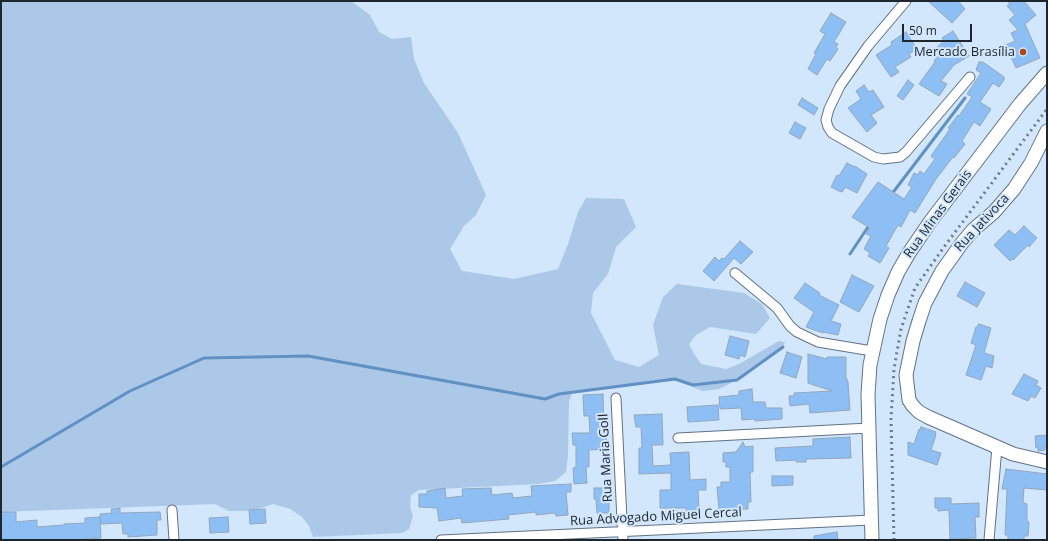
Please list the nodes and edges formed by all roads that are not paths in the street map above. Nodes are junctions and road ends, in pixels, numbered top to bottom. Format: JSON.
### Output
{"nodes":[{"id":1,"x":906,"y":1,"type":"edge"},
{"id":2,"x":1046,"y":72,"type":"edge"},
{"id":3,"x":970,"y":77,"type":"dead end"},
{"id":4,"x":1047,"y":131,"type":"edge"},
{"id":5,"x":735,"y":273,"type":"dead end"},
{"id":6,"x":872,"y":351,"type":"junction"},
{"id":7,"x":616,"y":398,"type":"dead end"},
{"id":8,"x":869,"y":428,"type":"junction"},
{"id":9,"x":678,"y":438,"type":"dead end"},
{"id":10,"x":997,"y":447,"type":"junction"},
{"id":11,"x":1047,"y":462,"type":"edge"},
{"id":12,"x":172,"y":510,"type":"dead end"},
{"id":13,"x":872,"y":520,"type":"junction"},
{"id":14,"x":623,"y":536,"type":"edge"},
{"id":15,"x":174,"y":540,"type":"edge"},
{"id":16,"x":441,"y":540,"type":"edge"},
{"id":17,"x":872,"y":540,"type":"edge"},
{"id":18,"x":989,"y":540,"type":"edge"}],
"edges":[{"from":1,"to":3,"type":"street"},
{"from":2,"to":6,"type":"main road","name":"Rua Minas Gerais"},
{"from":4,"to":10,"type":"main road","name":"Rua Jativoca"},
{"from":5,"to":6,"type":"street"},
{"from":6,"to":8,"type":"main road","name":"Rua Minas Gerais"},
{"from":7,"to":14,"type":"street","name":"Rua Maria Goll"},
{"from":8,"to":9,"type":"street"},
{"from":8,"to":13,"type":"main road","name":"Rua Minas Gerais"},
{"from":10,"to":11,"type":"main road","name":"Rua Jativoca"},
{"from":10,"to":18,"type":"street"},
{"from":12,"to":15,"type":"street"},
{"from":13,"to":14,"type":"street","name":"Rua Advogado Miguel Cercal"},
{"from":13,"to":17,"type":"main road","name":"Rua Minas Gerais"},
{"from":14,"to":16,"type":"street","name":"Rua Advogado Miguel Cercal"}]}
